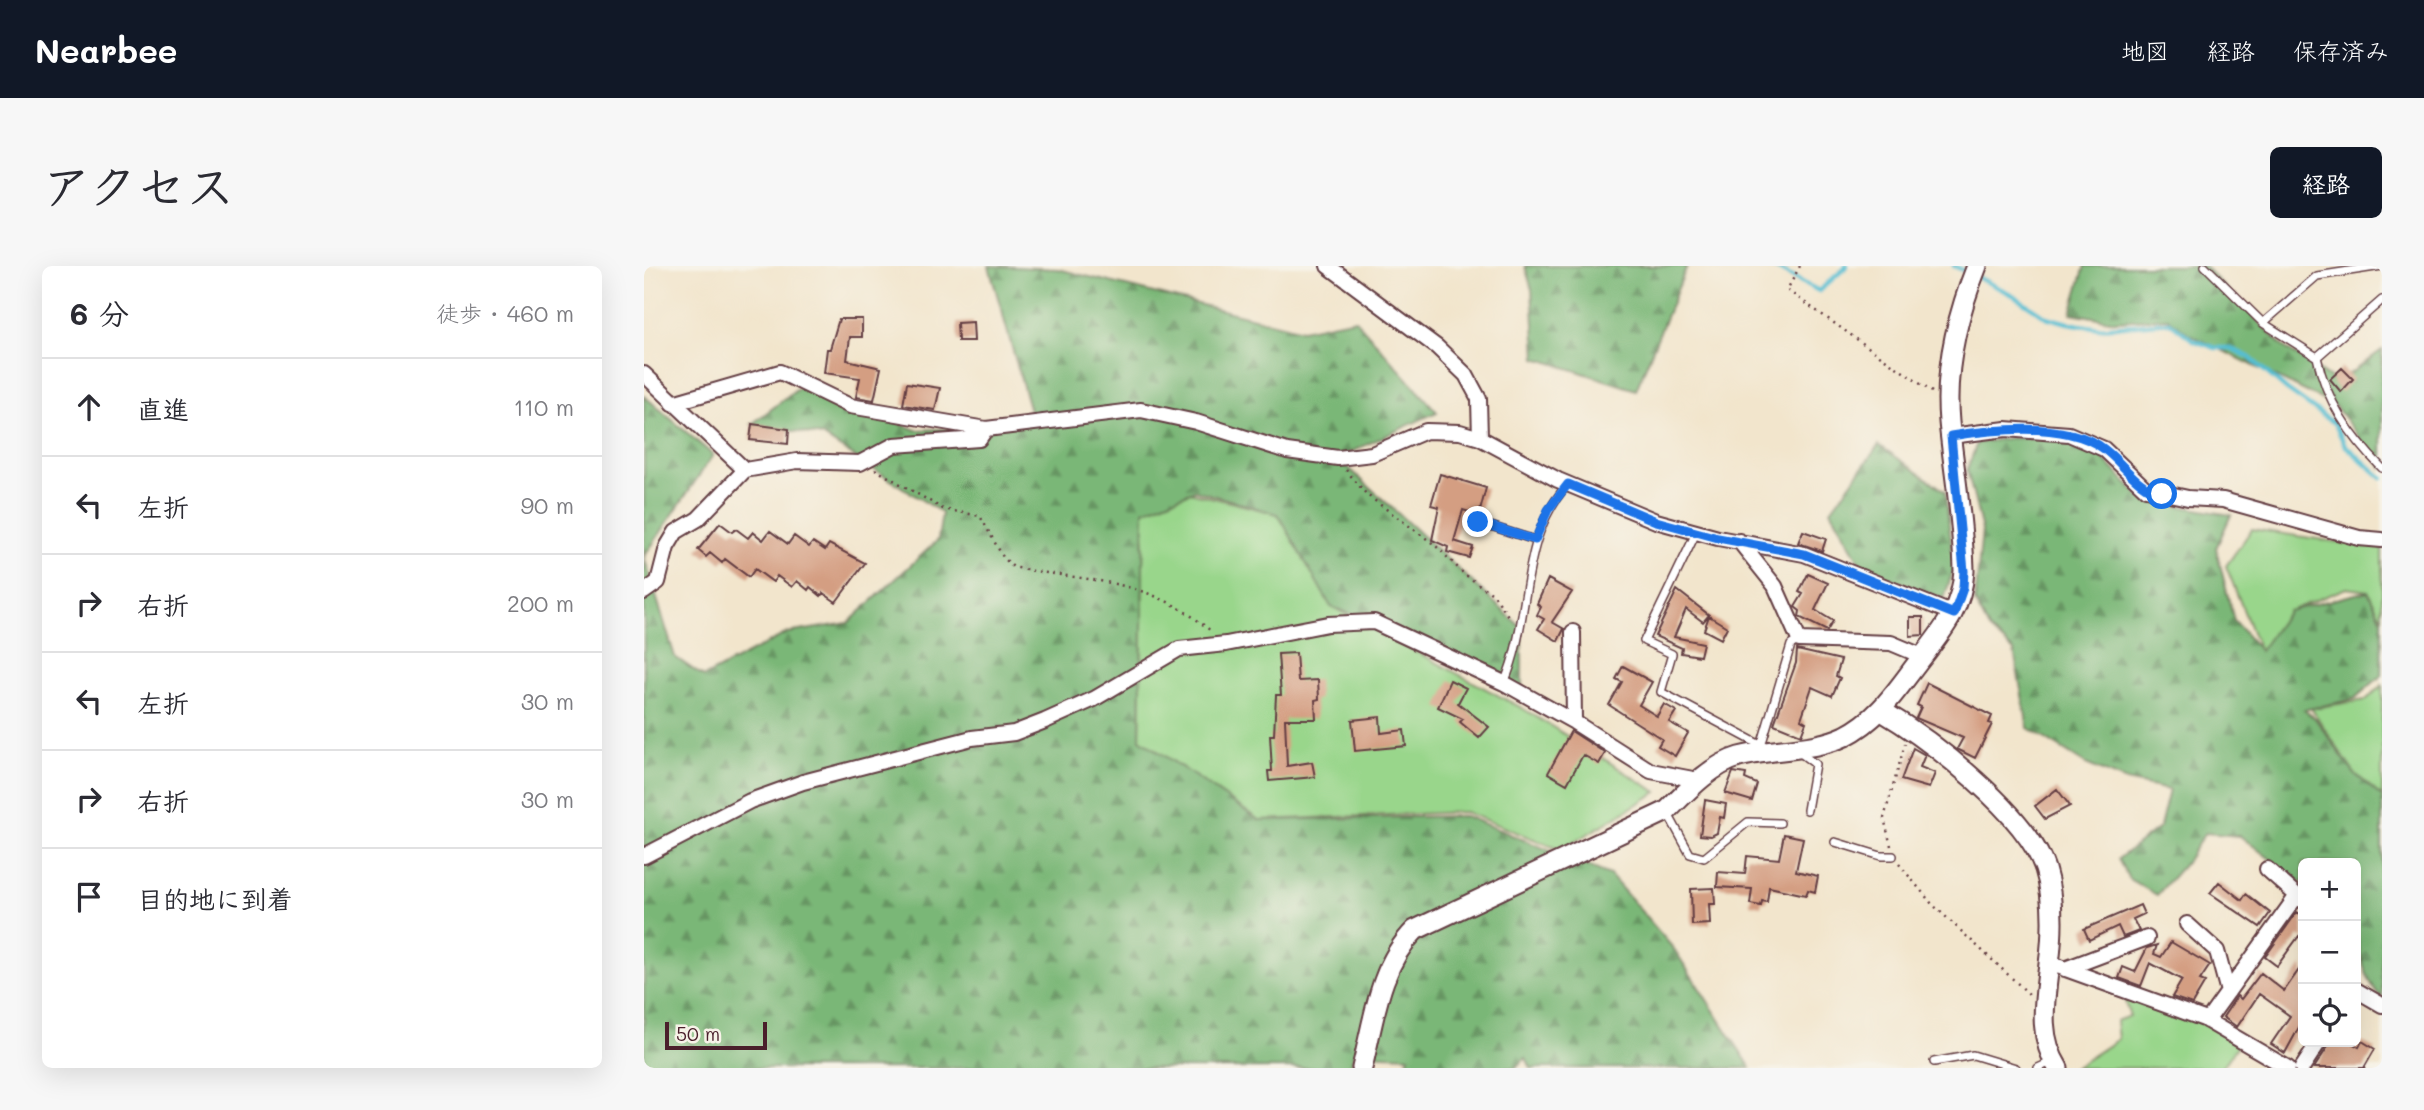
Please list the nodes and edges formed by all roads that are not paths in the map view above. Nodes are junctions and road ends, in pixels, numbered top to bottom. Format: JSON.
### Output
{"nodes":[{"id":1,"x":1328,"y":266,"type":"edge"},
{"id":2,"x":2205,"y":266,"type":"edge"},
{"id":3,"x":2382,"y":266,"type":"edge"},
{"id":4,"x":1973,"y":275,"type":"edge"},
{"id":5,"x":2382,"y":300,"type":"edge"},
{"id":6,"x":2263,"y":323,"type":"junction"},
{"id":7,"x":2317,"y":357,"type":"junction"},
{"id":8,"x":644,"y":374,"type":"edge"},
{"id":9,"x":673,"y":403,"type":"junction"},
{"id":10,"x":986,"y":429,"type":"junction"},
{"id":11,"x":1951,"y":436,"type":"junction"},
{"id":12,"x":1480,"y":438,"type":"junction"},
{"id":13,"x":2382,"y":468,"type":"edge"},
{"id":14,"x":745,"y":470,"type":"junction"},
{"id":15,"x":1568,"y":484,"type":"junction"},
{"id":16,"x":1478,"y":522,"type":"dead end"},
{"id":17,"x":1696,"y":532,"type":"junction"},
{"id":18,"x":1535,"y":540,"type":"junction"},
{"id":19,"x":2382,"y":540,"type":"edge"},
{"id":20,"x":1739,"y":541,"type":"junction"},
{"id":21,"x":644,"y":592,"type":"edge"},
{"id":22,"x":1954,"y":614,"type":"junction"},
{"id":23,"x":1573,"y":632,"type":"dead end"},
{"id":24,"x":1799,"y":640,"type":"junction"},
{"id":25,"x":1923,"y":656,"type":"junction"},
{"id":26,"x":1504,"y":682,"type":"junction"},
{"id":27,"x":1882,"y":711,"type":"junction"},
{"id":28,"x":1574,"y":722,"type":"junction"},
{"id":29,"x":1793,"y":748,"type":"junction"},
{"id":30,"x":1767,"y":749,"type":"junction"},
{"id":31,"x":1698,"y":780,"type":"junction"},
{"id":32,"x":1807,"y":810,"type":"dead end"},
{"id":33,"x":1667,"y":811,"type":"junction"},
{"id":34,"x":1780,"y":823,"type":"dead end"},
{"id":35,"x":1835,"y":842,"type":"dead end"},
{"id":36,"x":644,"y":856,"type":"edge"},
{"id":37,"x":1893,"y":856,"type":"road end"},
{"id":38,"x":2267,"y":869,"type":"dead end"},
{"id":39,"x":2298,"y":897,"type":"edge"},
{"id":40,"x":2298,"y":902,"type":"edge"},
{"id":41,"x":2187,"y":924,"type":"dead end"},
{"id":42,"x":2147,"y":938,"type":"dead end"},
{"id":43,"x":2057,"y":966,"type":"junction"},
{"id":44,"x":2228,"y":992,"type":"junction"},
{"id":45,"x":2361,"y":993,"type":"edge"},
{"id":46,"x":2382,"y":1005,"type":"edge"},
{"id":47,"x":2207,"y":1021,"type":"junction"},
{"id":48,"x":2316,"y":1047,"type":"edge"},
{"id":49,"x":1934,"y":1062,"type":"dead end"},
{"id":50,"x":2050,"y":1066,"type":"edge"},
{"id":51,"x":1362,"y":1068,"type":"edge"},
{"id":52,"x":2017,"y":1068,"type":"edge"},
{"id":53,"x":2288,"y":1068,"type":"edge"},
{"id":54,"x":2302,"y":1068,"type":"edge"}],
"edges":[{"from":1,"to":12,"type":"street"},
{"from":2,"to":6,"type":"lane"},
{"from":3,"to":6,"type":"lane"},
{"from":4,"to":11,"type":"street"},
{"from":5,"to":7,"type":"lane"},
{"from":6,"to":7,"type":"lane"},
{"from":7,"to":13,"type":"lane"},
{"from":8,"to":9,"type":"street"},
{"from":9,"to":10,"type":"street"},
{"from":9,"to":14,"type":"street"},
{"from":10,"to":12,"type":"street"},
{"from":10,"to":14,"type":"street"},
{"from":11,"to":19,"type":"street"},
{"from":11,"to":22,"type":"street"},
{"from":12,"to":15,"type":"street"},
{"from":14,"to":21,"type":"street"},
{"from":15,"to":17,"type":"street"},
{"from":15,"to":18,"type":"lane"},
{"from":16,"to":18,"type":"lane"},
{"from":17,"to":20,"type":"street"},
{"from":17,"to":30,"type":"lane"},
{"from":18,"to":26,"type":"lane"},
{"from":20,"to":22,"type":"street"},
{"from":20,"to":24,"type":"street"},
{"from":22,"to":25,"type":"street"},
{"from":23,"to":28,"type":"street"},
{"from":24,"to":25,"type":"street"},
{"from":24,"to":30,"type":"lane"},
{"from":25,"to":27,"type":"street"},
{"from":26,"to":28,"type":"street"},
{"from":26,"to":36,"type":"street"},
{"from":27,"to":29,"type":"street"},
{"from":27,"to":43,"type":"street"},
{"from":28,"to":31,"type":"street"},
{"from":29,"to":30,"type":"street"},
{"from":29,"to":32,"type":"lane"},
{"from":30,"to":31,"type":"street"},
{"from":31,"to":33,"type":"street"},
{"from":33,"to":34,"type":"lane"},
{"from":33,"to":51,"type":"street"},
{"from":35,"to":37,"type":"lane"},
{"from":38,"to":39,"type":"street"},
{"from":40,"to":44,"type":"street"},
{"from":41,"to":44,"type":"street"},
{"from":42,"to":43,"type":"street"},
{"from":43,"to":47,"type":"street"},
{"from":43,"to":50,"type":"street"},
{"from":44,"to":47,"type":"street"},
{"from":45,"to":46,"type":"street"},
{"from":47,"to":53,"type":"street"},
{"from":48,"to":54,"type":"street"},
{"from":49,"to":52,"type":"lane"}]}
